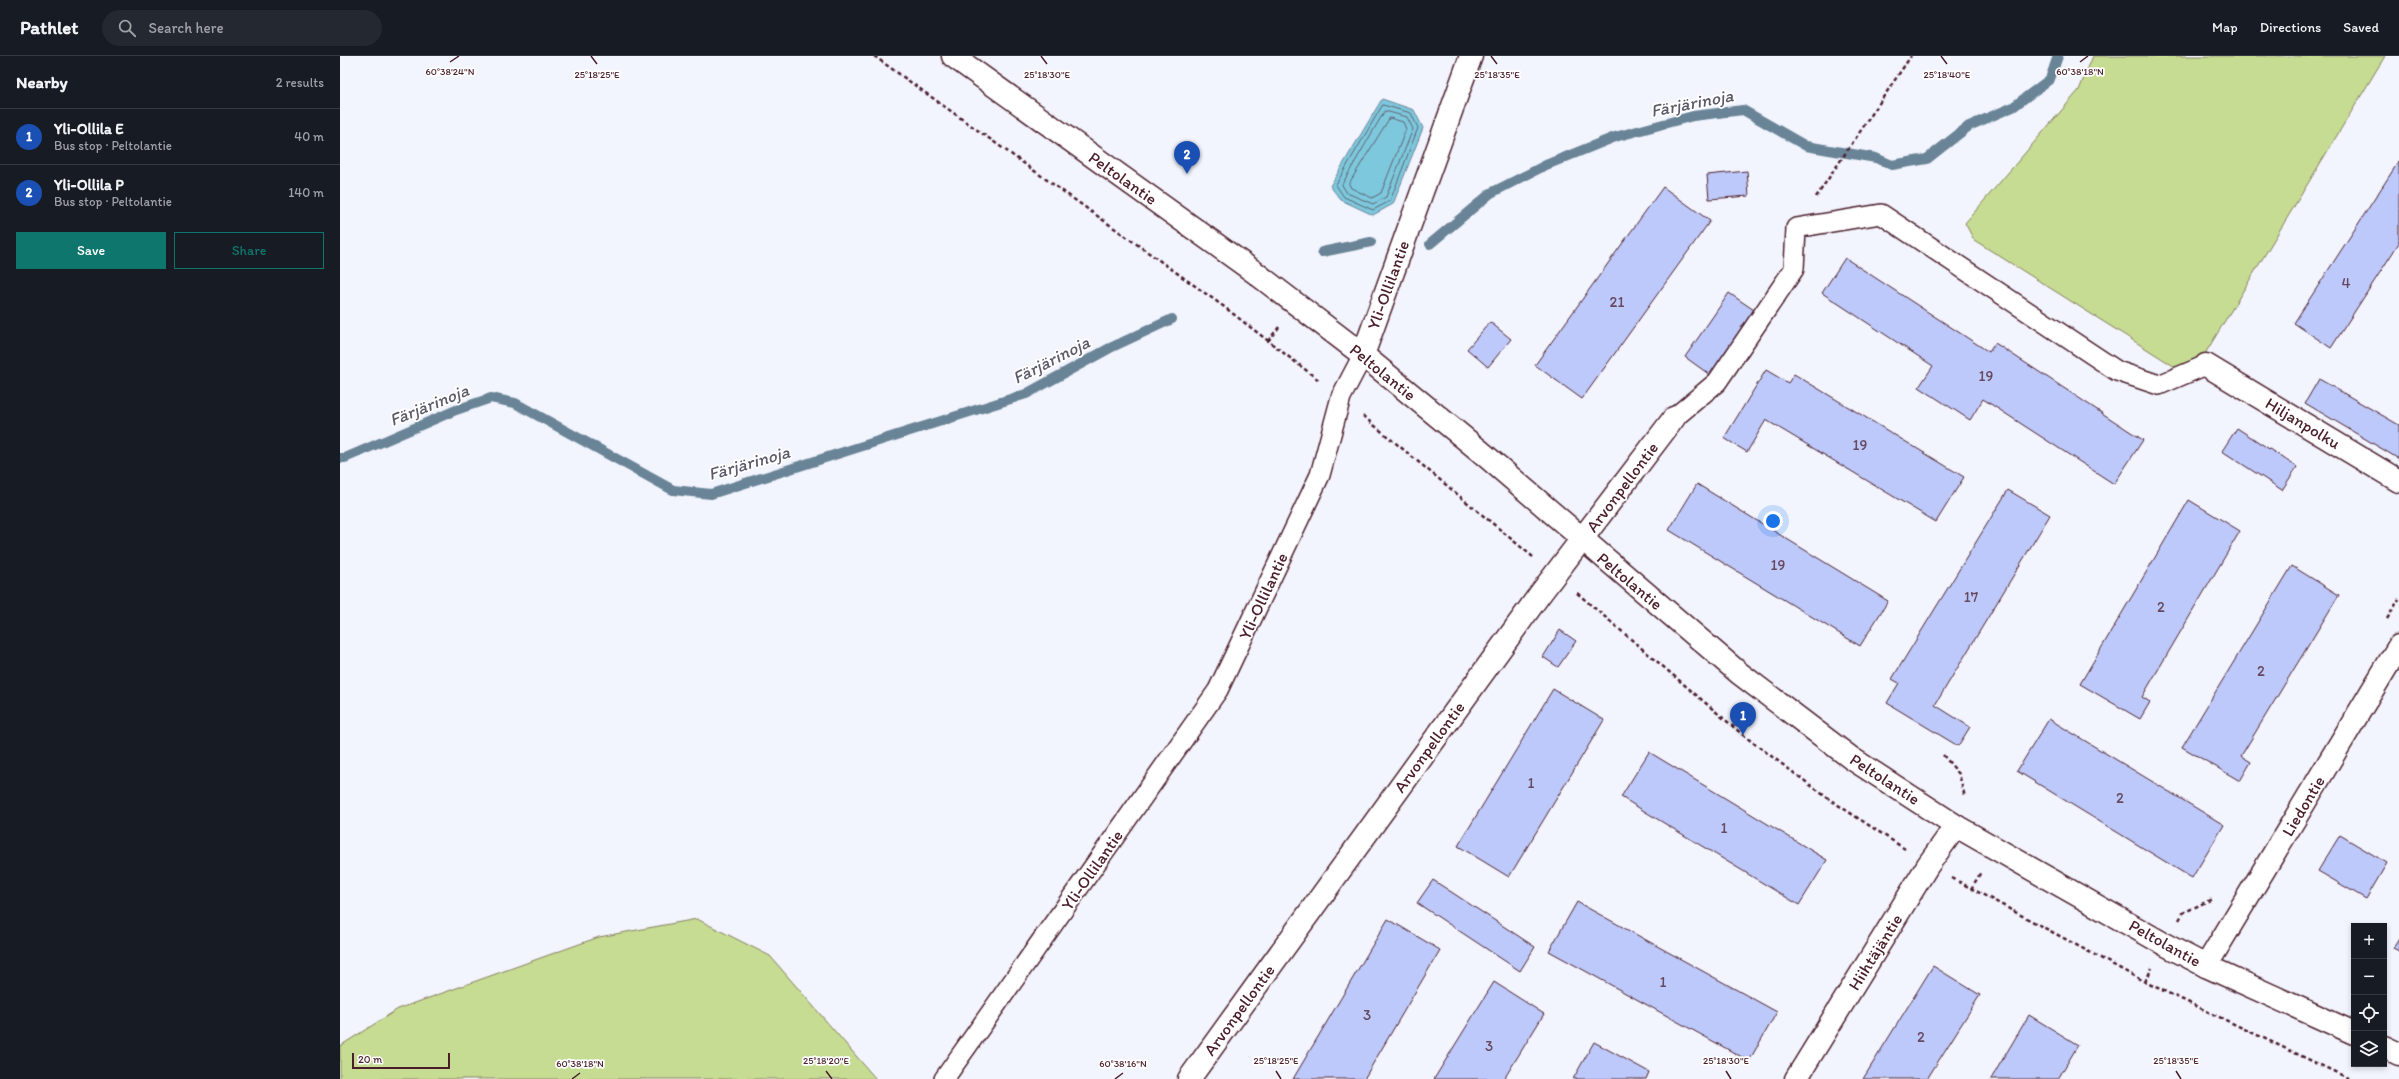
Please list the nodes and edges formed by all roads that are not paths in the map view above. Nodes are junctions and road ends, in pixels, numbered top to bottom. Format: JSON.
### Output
{"nodes":[{"id":1,"x":952,"y":56,"type":"edge"},
{"id":2,"x":1471,"y":56,"type":"edge"},
{"id":3,"x":1363,"y":355,"type":"junction"},
{"id":4,"x":2206,"y":365,"type":"joint"},
{"id":5,"x":1674,"y":418,"type":"joint"},
{"id":6,"x":2399,"y":481,"type":"edge"},
{"id":7,"x":1582,"y":540,"type":"junction"},
{"id":8,"x":2399,"y":646,"type":"edge"},
{"id":9,"x":1956,"y":826,"type":"junction"},
{"id":10,"x":2206,"y":966,"type":"junction"},
{"id":11,"x":2351,"y":1032,"type":"edge"},
{"id":12,"x":2387,"y":1048,"type":"edge"},
{"id":13,"x":2399,"y":1054,"type":"edge"},
{"id":14,"x":944,"y":1079,"type":"edge"},
{"id":15,"x":1189,"y":1079,"type":"edge"},
{"id":16,"x":1796,"y":1079,"type":"edge"}],
"edges":[{"from":1,"to":3,"type":"street","name":"Peltolantie"},
{"from":2,"to":3,"type":"street","name":"Yli-Ollilantie"},
{"from":3,"to":7,"type":"street","name":"Peltolantie"},
{"from":3,"to":14,"type":"lane","name":"Yli-Ollilantie"},
{"from":4,"to":5,"type":"lane"},
{"from":4,"to":6,"type":"street","name":"Hiljanpolku"},
{"from":5,"to":7,"type":"street","name":"Arvonpellontie"},
{"from":7,"to":9,"type":"street","name":"Peltolantie"},
{"from":7,"to":15,"type":"street","name":"Arvonpellontie"},
{"from":8,"to":10,"type":"street","name":"Liedontie"},
{"from":9,"to":10,"type":"street","name":"Peltolantie"},
{"from":9,"to":16,"type":"street","name":"Hiihtäjäntie"},
{"from":10,"to":11,"type":"street","name":"Peltolantie"},
{"from":12,"to":13,"type":"street"}]}
